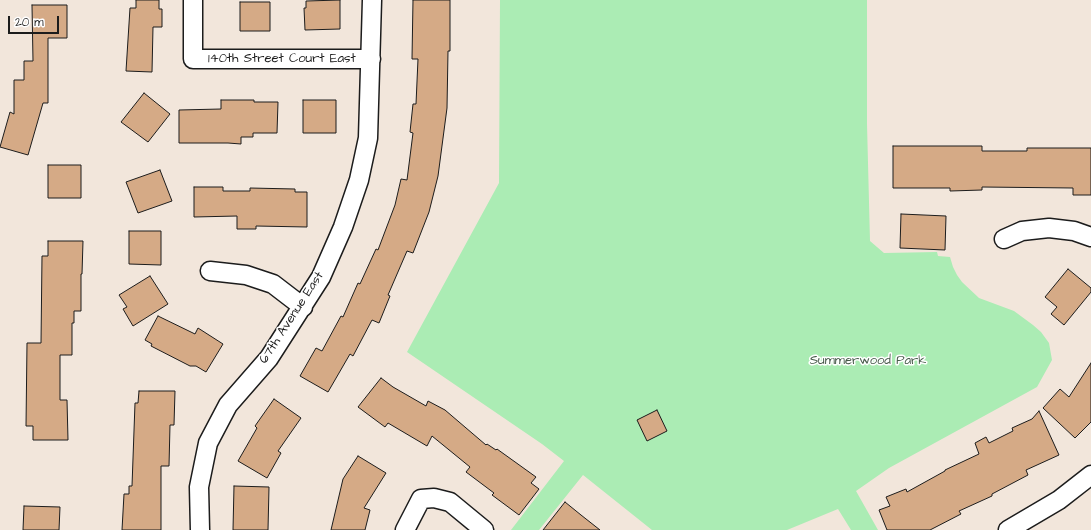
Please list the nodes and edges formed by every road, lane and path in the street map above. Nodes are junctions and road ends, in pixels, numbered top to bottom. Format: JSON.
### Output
{"nodes":[{"id":1,"x":193,"y":0,"type":"edge"},
{"id":2,"x":372,"y":0,"type":"edge"},
{"id":3,"x":371,"y":59,"type":"junction"},
{"id":4,"x":1091,"y":237,"type":"edge"},
{"id":5,"x":1004,"y":239,"type":"dead end"},
{"id":6,"x":210,"y":271,"type":"dead end"},
{"id":7,"x":303,"y":307,"type":"junction"},
{"id":8,"x":1091,"y":475,"type":"edge"},
{"id":9,"x":200,"y":530,"type":"edge"},
{"id":10,"x":405,"y":530,"type":"edge"},
{"id":11,"x":484,"y":530,"type":"edge"},
{"id":12,"x":1008,"y":530,"type":"edge"}],
"edges":[{"from":1,"to":3,"type":"street","name":"140th Street Court East"},
{"from":2,"to":3,"type":"street","name":"67th Avenue East"},
{"from":3,"to":7,"type":"street","name":"67th Avenue East"},
{"from":4,"to":5,"type":"street"},
{"from":6,"to":7,"type":"street"},
{"from":7,"to":9,"type":"street","name":"67th Avenue East"},
{"from":8,"to":12,"type":"street"},
{"from":10,"to":11,"type":"street"}]}
